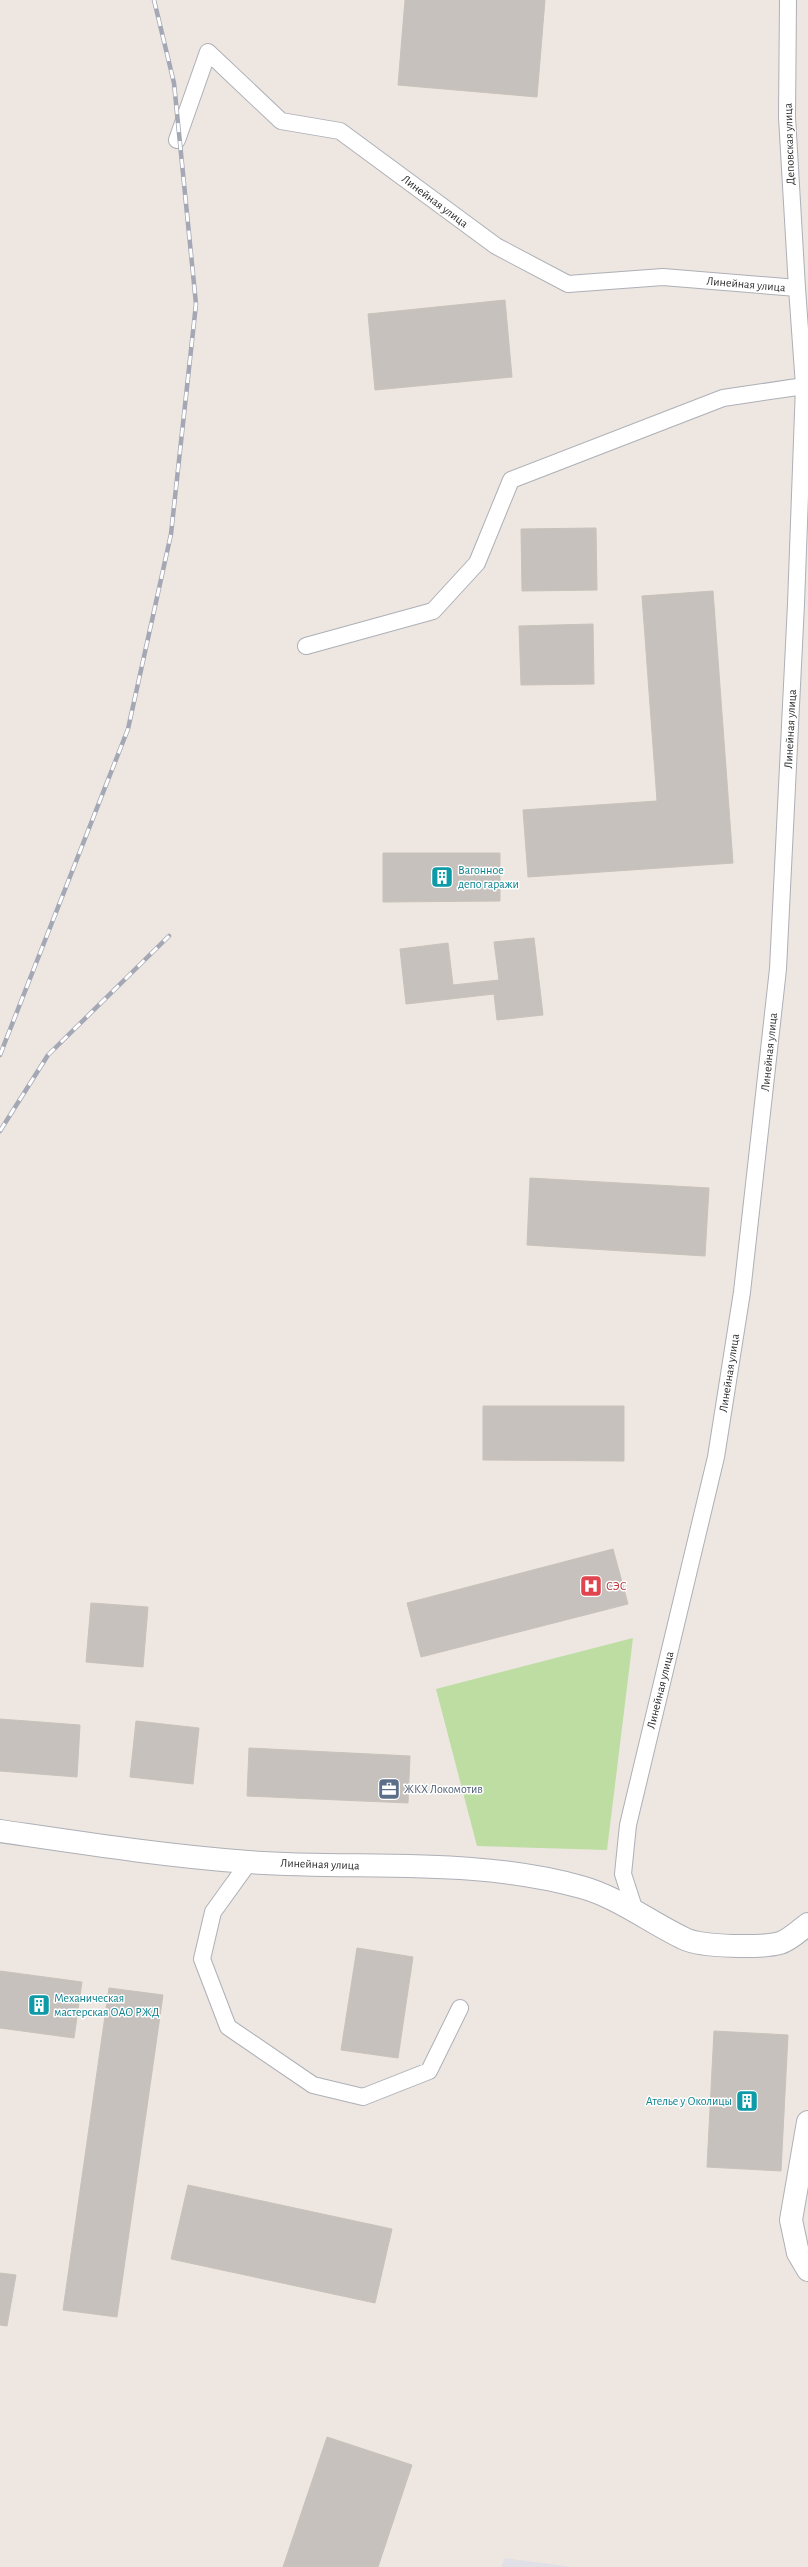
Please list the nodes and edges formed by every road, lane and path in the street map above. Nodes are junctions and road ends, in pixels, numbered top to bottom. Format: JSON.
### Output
{"nodes":[{"id":1,"x":788,"y":0,"type":"edge"},
{"id":2,"x":177,"y":140,"type":"dead end"},
{"id":3,"x":797,"y":288,"type":"junction"},
{"id":4,"x":804,"y":386,"type":"junction"},
{"id":5,"x":306,"y":646,"type":"dead end"},
{"id":6,"x":0,"y":1831,"type":"edge"},
{"id":7,"x":249,"y":1862,"type":"junction"},
{"id":8,"x":635,"y":1911,"type":"junction"},
{"id":9,"x":808,"y":1924,"type":"edge"},
{"id":10,"x":460,"y":2008,"type":"dead end"},
{"id":11,"x":808,"y":2122,"type":"edge"},
{"id":12,"x":808,"y":2270,"type":"edge"}],
"edges":[{"from":1,"to":3,"type":"lane","name":"Деповская улица"},
{"from":2,"to":3,"type":"lane","name":"Линейная улица"},
{"from":3,"to":4,"type":"lane","name":"Линейная улица"},
{"from":4,"to":5,"type":"lane"},
{"from":4,"to":8,"type":"lane","name":"Линейная улица"},
{"from":6,"to":7,"type":"street","name":"Линейная улица"},
{"from":7,"to":8,"type":"street","name":"Линейная улица"},
{"from":7,"to":10,"type":"lane"},
{"from":8,"to":9,"type":"street","name":"Линейная улица"},
{"from":11,"to":12,"type":"street"}]}
